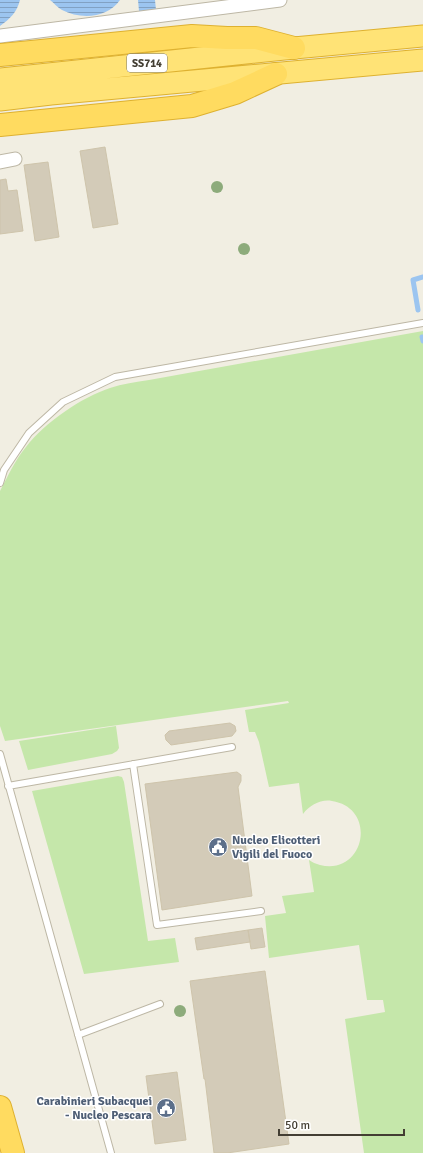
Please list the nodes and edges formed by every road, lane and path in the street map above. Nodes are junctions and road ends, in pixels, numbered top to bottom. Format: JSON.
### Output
{"nodes":[{"id":1,"x":280,"y":0,"type":"edge"},
{"id":2,"x":0,"y":36,"type":"edge"},
{"id":3,"x":423,"y":36,"type":"edge"},
{"id":4,"x":294,"y":48,"type":"junction"},
{"id":5,"x":0,"y":55,"type":"edge"},
{"id":6,"x":423,"y":60,"type":"edge"},
{"id":7,"x":276,"y":74,"type":"junction"},
{"id":8,"x":0,"y":79,"type":"edge"},
{"id":9,"x":0,"y":100,"type":"edge"},
{"id":10,"x":0,"y":125,"type":"edge"},
{"id":11,"x":15,"y":158,"type":"dead end"},
{"id":12,"x":0,"y":162,"type":"edge"},
{"id":13,"x":423,"y":323,"type":"edge"},
{"id":14,"x":0,"y":483,"type":"edge"},
{"id":15,"x":232,"y":747,"type":"dead end"},
{"id":16,"x":0,"y":754,"type":"edge"},
{"id":17,"x":133,"y":764,"type":"junction"},
{"id":18,"x":8,"y":786,"type":"junction"},
{"id":19,"x":261,"y":911,"type":"dead end"},
{"id":20,"x":160,"y":1004,"type":"dead end"},
{"id":21,"x":78,"y":1035,"type":"junction"},
{"id":22,"x":0,"y":1107,"type":"edge"},
{"id":23,"x":13,"y":1153,"type":"edge"},
{"id":24,"x":111,"y":1153,"type":"edge"}],
"edges":[{"from":1,"to":2,"type":"street"},
{"from":3,"to":4,"type":"highway","number":"SS714"},
{"from":4,"to":5,"type":"highway"},
{"from":4,"to":8,"type":"highway","number":"SS714"},
{"from":6,"to":7,"type":"highway","number":"SS714"},
{"from":7,"to":9,"type":"highway","number":"SS714"},
{"from":7,"to":10,"type":"highway"},
{"from":11,"to":12,"type":"street"},
{"from":13,"to":14,"type":"lane"},
{"from":15,"to":17,"type":"lane"},
{"from":16,"to":18,"type":"lane"},
{"from":17,"to":18,"type":"lane"},
{"from":17,"to":19,"type":"lane"},
{"from":18,"to":21,"type":"lane"},
{"from":20,"to":21,"type":"lane"},
{"from":21,"to":24,"type":"lane"},
{"from":22,"to":23,"type":"highway"}]}
